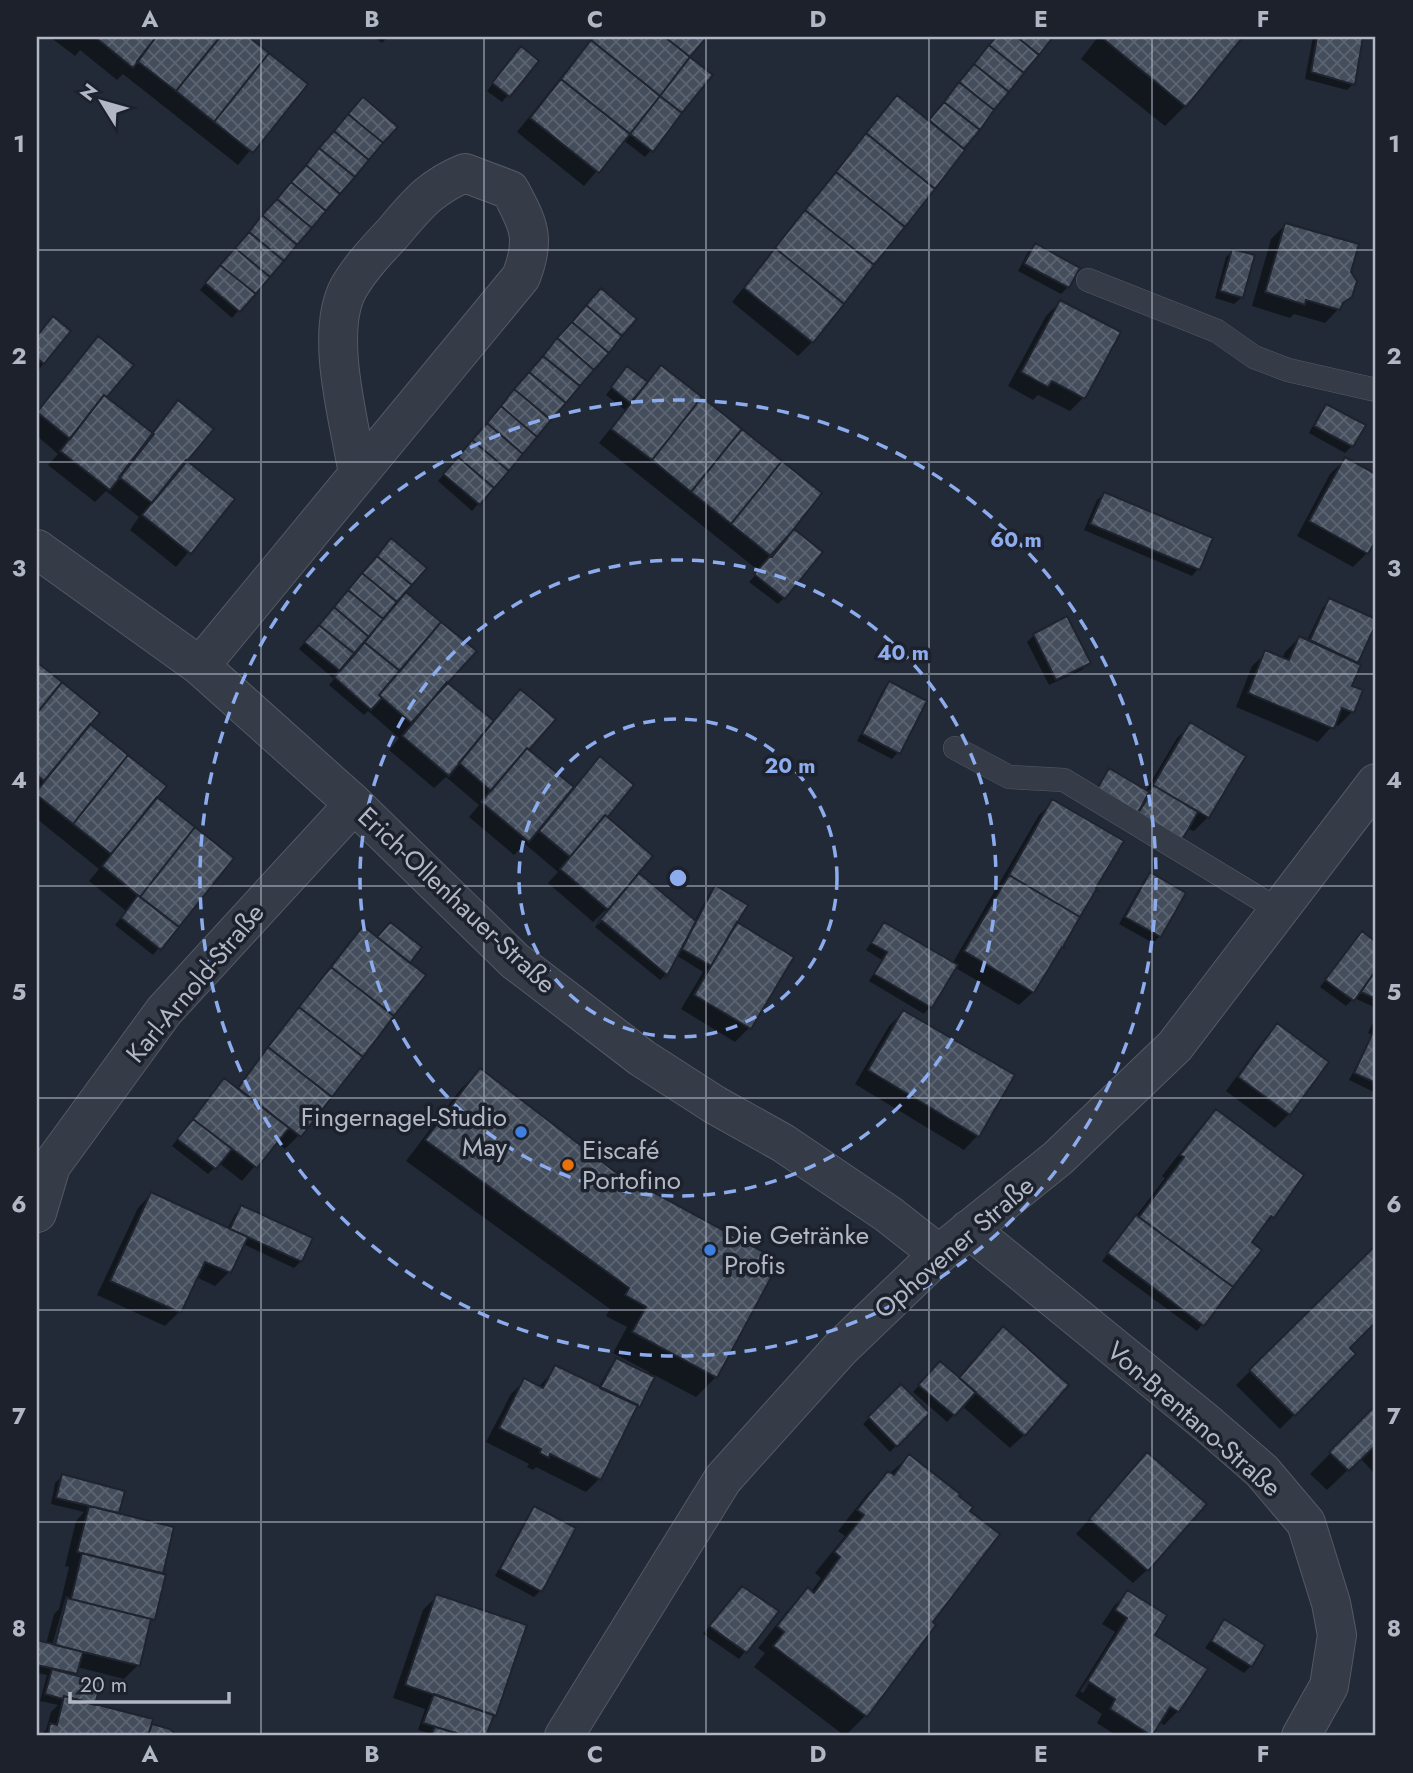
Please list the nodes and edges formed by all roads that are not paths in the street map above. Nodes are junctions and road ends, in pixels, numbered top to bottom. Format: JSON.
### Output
{"nodes":[{"id":1,"x":1088,"y":280,"type":"dead end"},
{"id":2,"x":1376,"y":390,"type":"edge"},
{"id":3,"x":358,"y":474,"type":"junction"},
{"id":4,"x":37,"y":549,"type":"edge"},
{"id":5,"x":200,"y":666,"type":"junction"},
{"id":6,"x":955,"y":748,"type":"dead end"},
{"id":7,"x":1376,"y":783,"type":"edge"},
{"id":8,"x":354,"y":804,"type":"junction"},
{"id":9,"x":1280,"y":911,"type":"junction"},
{"id":10,"x":37,"y":1213,"type":"edge"},
{"id":11,"x":969,"y":1229,"type":"junction"},
{"id":12,"x":939,"y":1254,"type":"junction"},
{"id":13,"x":564,"y":1736,"type":"edge"},
{"id":14,"x":1301,"y":1736,"type":"edge"}],
"edges":[{"from":1,"to":2,"type":"lane"},
{"from":3,"to":3,"type":"street"},
{"from":3,"to":5,"type":"street"},
{"from":4,"to":5,"type":"street","name":"Erich-Ollenhauer-Straße"},
{"from":5,"to":8,"type":"street","name":"Erich-Ollenhauer-Straße"},
{"from":6,"to":9,"type":"lane"},
{"from":7,"to":9,"type":"street","name":"Ophovener Straße"},
{"from":8,"to":10,"type":"street","name":"Karl-Arnold-Straße"},
{"from":8,"to":12,"type":"street","name":"Erich-Ollenhauer-Straße"},
{"from":9,"to":11,"type":"street","name":"Ophovener Straße"},
{"from":11,"to":12,"type":"street","name":"Ophovener Straße"},
{"from":11,"to":14,"type":"street","name":"Von-Brentano-Straße"},
{"from":12,"to":13,"type":"street","name":"Ophovener Straße"}]}
